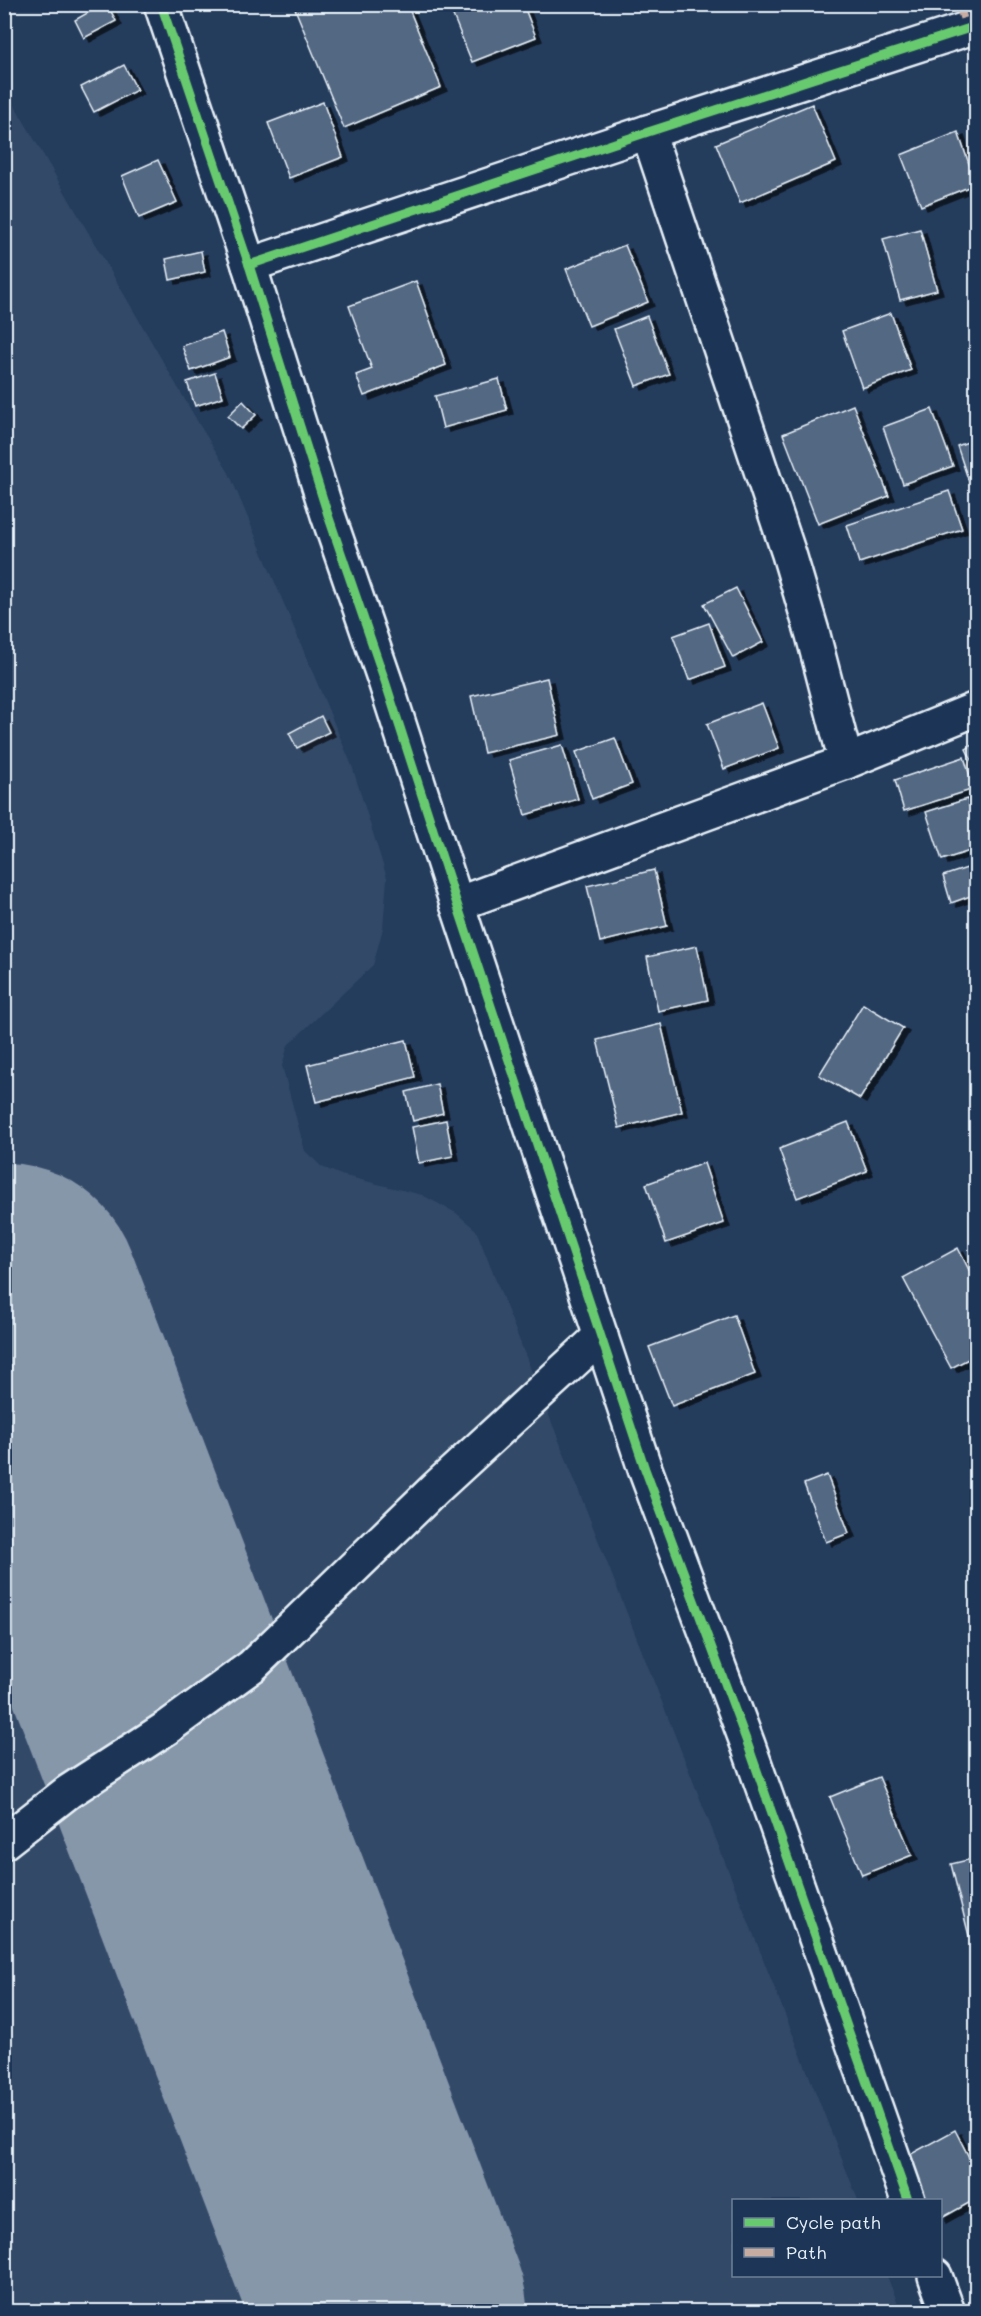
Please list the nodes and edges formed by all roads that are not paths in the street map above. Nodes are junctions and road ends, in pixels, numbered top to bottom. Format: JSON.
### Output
{"nodes":[{"id":1,"x":161,"y":4,"type":"edge"},
{"id":2,"x":976,"y":26,"type":"edge"},
{"id":3,"x":648,"y":132,"type":"junction"},
{"id":4,"x":249,"y":265,"type":"junction"},
{"id":5,"x":976,"y":709,"type":"edge"},
{"id":6,"x":846,"y":762,"type":"junction"},
{"id":7,"x":457,"y":904,"type":"junction"},
{"id":8,"x":601,"y":1336,"type":"junction"},
{"id":9,"x":4,"y":1842,"type":"edge"},
{"id":10,"x":908,"y":2199,"type":"edge"},
{"id":11,"x":935,"y":2277,"type":"edge"},
{"id":12,"x":948,"y":2312,"type":"edge"}],
"edges":[{"from":1,"to":4,"type":"street"},
{"from":2,"to":3,"type":"street"},
{"from":3,"to":4,"type":"street"},
{"from":3,"to":6,"type":"street"},
{"from":4,"to":7,"type":"street"},
{"from":5,"to":6,"type":"street"},
{"from":6,"to":7,"type":"street"},
{"from":7,"to":8,"type":"street"},
{"from":8,"to":9,"type":"street"},
{"from":8,"to":10,"type":"street"},
{"from":11,"to":12,"type":"street"}]}
